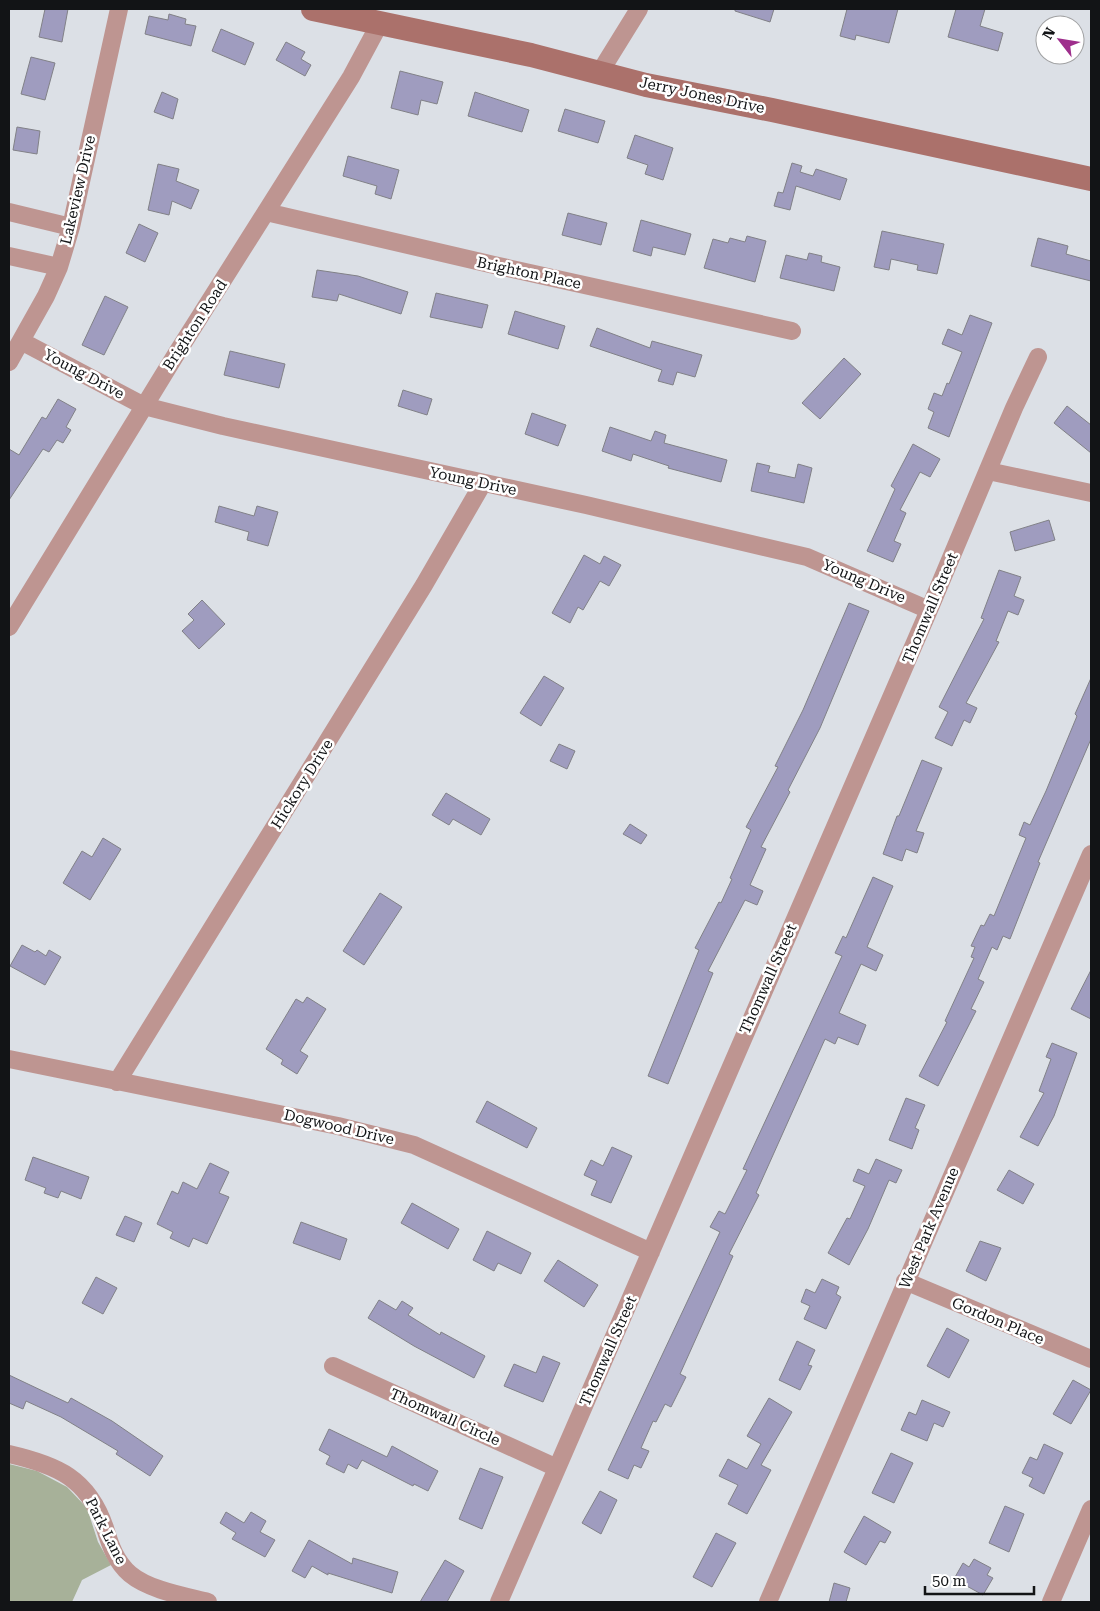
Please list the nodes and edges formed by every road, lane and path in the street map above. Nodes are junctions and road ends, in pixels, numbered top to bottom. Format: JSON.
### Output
{"nodes":[{"id":1,"x":118,"y":9,"type":"edge"},
{"id":2,"x":314,"y":9,"type":"edge"},
{"id":3,"x":639,"y":9,"type":"edge"},
{"id":4,"x":380,"y":23,"type":"junction"},
{"id":5,"x":600,"y":72,"type":"junction"},
{"id":6,"x":1091,"y":179,"type":"edge"},
{"id":7,"x":9,"y":212,"type":"edge"},
{"id":8,"x":266,"y":212,"type":"junction"},
{"id":9,"x":71,"y":227,"type":"junction"},
{"id":10,"x":9,"y":256,"type":"edge"},
{"id":11,"x":59,"y":267,"type":"junction"},
{"id":12,"x":792,"y":331,"type":"dead end"},
{"id":13,"x":21,"y":341,"type":"junction"},
{"id":14,"x":1038,"y":357,"type":"dead end"},
{"id":15,"x":9,"y":362,"type":"edge"},
{"id":16,"x":144,"y":406,"type":"junction"},
{"id":17,"x":988,"y":471,"type":"junction"},
{"id":18,"x":482,"y":484,"type":"junction"},
{"id":19,"x":1091,"y":493,"type":"edge"},
{"id":20,"x":929,"y":610,"type":"junction"},
{"id":21,"x":9,"y":627,"type":"edge"},
{"id":22,"x":1091,"y":854,"type":"edge"},
{"id":23,"x":9,"y":1059,"type":"edge"},
{"id":24,"x":117,"y":1082,"type":"junction"},
{"id":25,"x":651,"y":1252,"type":"junction"},
{"id":26,"x":905,"y":1282,"type":"junction"},
{"id":27,"x":1091,"y":1359,"type":"edge"},
{"id":28,"x":333,"y":1366,"type":"dead end"},
{"id":29,"x":9,"y":1454,"type":"edge"},
{"id":30,"x":557,"y":1468,"type":"junction"},
{"id":31,"x":1091,"y":1509,"type":"edge"},
{"id":32,"x":208,"y":1602,"type":"edge"},
{"id":33,"x":499,"y":1602,"type":"edge"},
{"id":34,"x":768,"y":1602,"type":"edge"},
{"id":35,"x":1051,"y":1602,"type":"edge"}],
"edges":[{"from":1,"to":9,"type":"street","name":"Lakeview Drive"},
{"from":2,"to":4,"type":"main road","name":"Jerry Jones Drive"},
{"from":3,"to":5,"type":"street"},
{"from":4,"to":5,"type":"main road","name":"Jerry Jones Drive"},
{"from":4,"to":8,"type":"street","name":"Brighton Road"},
{"from":5,"to":6,"type":"main road","name":"Jerry Jones Drive"},
{"from":7,"to":9,"type":"street"},
{"from":8,"to":12,"type":"street","name":"Brighton Place"},
{"from":8,"to":16,"type":"street","name":"Brighton Road"},
{"from":9,"to":11,"type":"street","name":"Lakeview Drive"},
{"from":10,"to":11,"type":"street"},
{"from":11,"to":13,"type":"street","name":"Lakeview Drive"},
{"from":13,"to":15,"type":"street","name":"Lakeview Drive"},
{"from":13,"to":16,"type":"street","name":"Young Drive"},
{"from":14,"to":17,"type":"street","name":"Thomwall Street"},
{"from":16,"to":18,"type":"street","name":"Young Drive"},
{"from":16,"to":21,"type":"street","name":"Brighton Road"},
{"from":17,"to":19,"type":"street"},
{"from":17,"to":20,"type":"street","name":"Thomwall Street"},
{"from":18,"to":20,"type":"street","name":"Young Drive"},
{"from":18,"to":24,"type":"street","name":"Hickory Drive"},
{"from":20,"to":25,"type":"street","name":"Thomwall Street"},
{"from":22,"to":26,"type":"street","name":"West Park Avenue"},
{"from":23,"to":24,"type":"street","name":"Dogwood Drive"},
{"from":24,"to":25,"type":"street","name":"Dogwood Drive"},
{"from":25,"to":30,"type":"street","name":"Thomwall Street"},
{"from":26,"to":27,"type":"street","name":"Gordon Place"},
{"from":26,"to":34,"type":"street","name":"West Park Avenue"},
{"from":28,"to":30,"type":"street","name":"Thomwall Circle"},
{"from":29,"to":32,"type":"street","name":"Park Lane"},
{"from":30,"to":33,"type":"street","name":"Thomwall Street"},
{"from":31,"to":35,"type":"street"}]}
